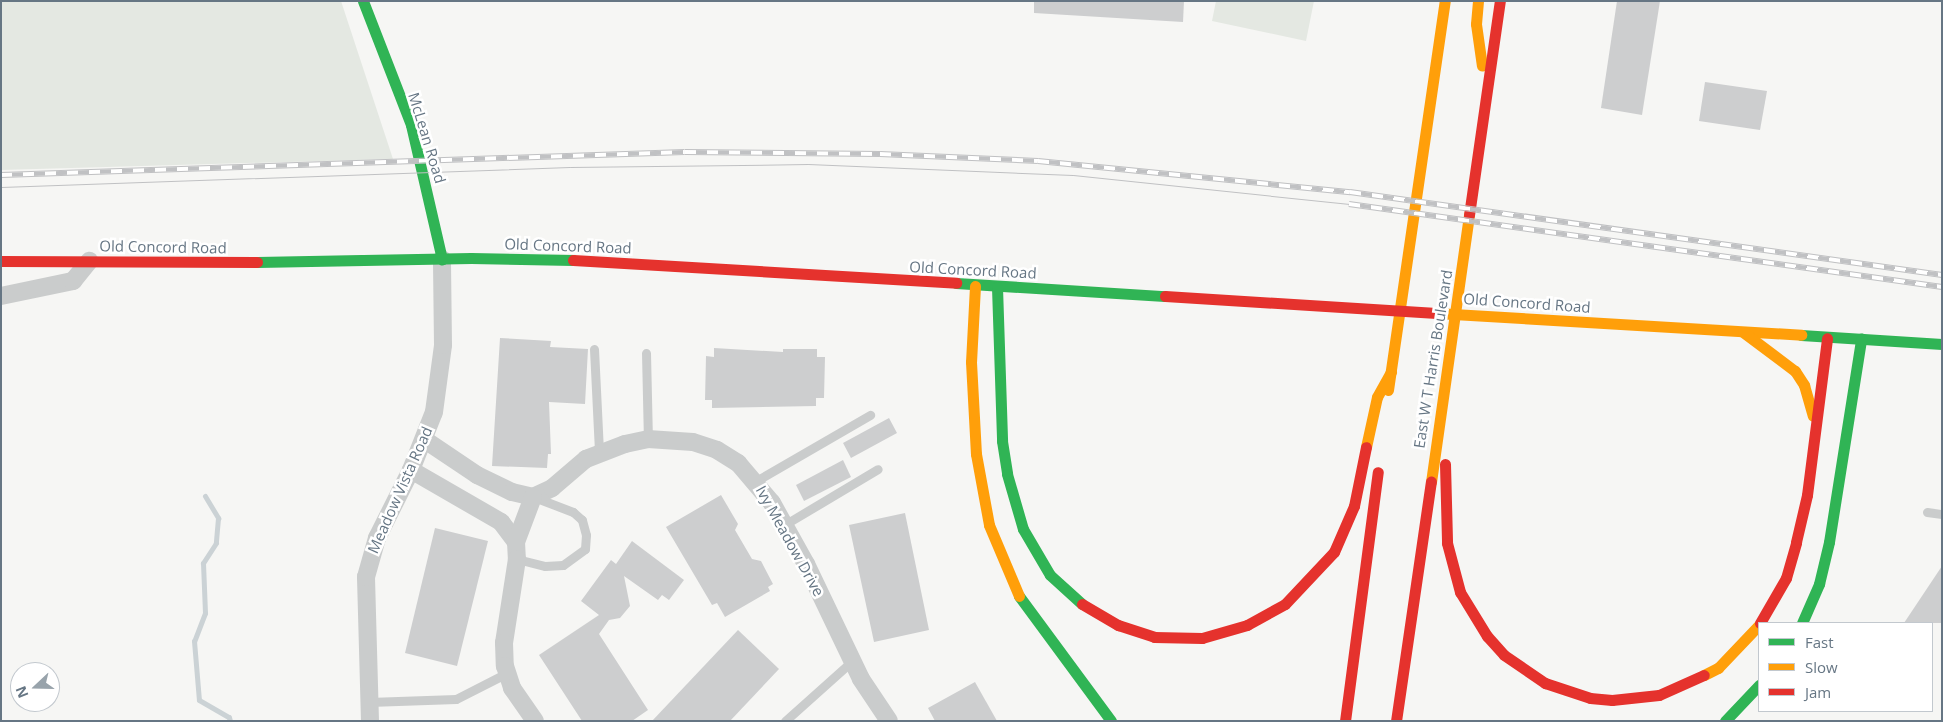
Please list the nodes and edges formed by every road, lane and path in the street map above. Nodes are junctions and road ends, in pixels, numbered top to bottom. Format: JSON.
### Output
{"nodes":[{"id":1,"x":362,"y":1,"type":"edge"},
{"id":2,"x":1445,"y":1,"type":"edge"},
{"id":3,"x":1478,"y":1,"type":"edge"},
{"id":4,"x":1500,"y":1,"type":"edge"},
{"id":5,"x":1486,"y":97,"type":"junction"},
{"id":6,"x":442,"y":259,"type":"junction"},
{"id":7,"x":89,"y":261,"type":"junction"},
{"id":8,"x":1,"y":262,"type":"edge"},
{"id":9,"x":975,"y":286,"type":"junction"},
{"id":10,"x":997,"y":287,"type":"junction"},
{"id":11,"x":1,"y":296,"type":"edge"},
{"id":12,"x":1743,"y":332,"type":"junction"},
{"id":13,"x":1827,"y":338,"type":"junction"},
{"id":14,"x":1861,"y":339,"type":"junction"},
{"id":15,"x":1942,"y":344,"type":"edge"},
{"id":16,"x":594,"y":349,"type":"dead end"},
{"id":17,"x":646,"y":354,"type":"dead end"},
{"id":18,"x":1390,"y":372,"type":"junction"},
{"id":19,"x":1443,"y":407,"type":"junction"},
{"id":20,"x":870,"y":415,"type":"dead end"},
{"id":21,"x":1815,"y":427,"type":"junction"},
{"id":22,"x":1383,"y":430,"type":"dead end"},
{"id":23,"x":648,"y":439,"type":"junction"},
{"id":24,"x":424,"y":440,"type":"junction"},
{"id":25,"x":599,"y":453,"type":"junction"},
{"id":26,"x":1379,"y":459,"type":"dead end"},
{"id":27,"x":412,"y":470,"type":"junction"},
{"id":28,"x":878,"y":470,"type":"dead end"},
{"id":29,"x":756,"y":481,"type":"junction"},
{"id":30,"x":533,"y":497,"type":"junction"},
{"id":31,"x":1928,"y":512,"type":"dead end"},
{"id":32,"x":1942,"y":514,"type":"edge"},
{"id":33,"x":784,"y":525,"type":"junction"},
{"id":34,"x":516,"y":550,"type":"junction"},
{"id":35,"x":1761,"y":622,"type":"edge"},
{"id":36,"x":1802,"y":622,"type":"edge"},
{"id":37,"x":1758,"y":626,"type":"edge"},
{"id":38,"x":852,"y":661,"type":"junction"},
{"id":39,"x":507,"y":673,"type":"junction"},
{"id":40,"x":1758,"y":686,"type":"edge"},
{"id":41,"x":369,"y":702,"type":"junction"},
{"id":42,"x":370,"y":721,"type":"edge"},
{"id":43,"x":535,"y":721,"type":"edge"},
{"id":44,"x":785,"y":721,"type":"edge"},
{"id":45,"x":889,"y":721,"type":"edge"},
{"id":46,"x":1111,"y":721,"type":"edge"},
{"id":47,"x":1345,"y":721,"type":"edge"},
{"id":48,"x":1396,"y":721,"type":"edge"},
{"id":49,"x":1725,"y":721,"type":"edge"}],
"edges":[{"from":1,"to":6,"type":"main road","name":"McLean Road"},
{"from":2,"to":18,"type":"main road"},
{"from":3,"to":5,"type":"main road"},
{"from":4,"to":5,"type":"main road","name":"East W T Harris Boulevard"},
{"from":5,"to":19,"type":"main road","name":"East W T Harris Boulevard"},
{"from":6,"to":7,"type":"main road","name":"Old Concord Road"},
{"from":6,"to":9,"type":"main road","name":"Old Concord Road"},
{"from":6,"to":24,"type":"street","name":"Meadow Vista Road"},
{"from":7,"to":8,"type":"main road","name":"Old Concord Road"},
{"from":7,"to":11,"type":"street"},
{"from":9,"to":10,"type":"main road","name":"Old Concord Road"},
{"from":9,"to":46,"type":"main road"},
{"from":10,"to":12,"type":"main road","name":"Old Concord Road"},
{"from":10,"to":18,"type":"main road"},
{"from":12,"to":13,"type":"main road","name":"Old Concord Road"},
{"from":12,"to":21,"type":"main road"},
{"from":13,"to":14,"type":"main road","name":"Old Concord Road"},
{"from":13,"to":21,"type":"main road"},
{"from":14,"to":15,"type":"main road","name":"Old Concord Road"},
{"from":14,"to":36,"type":"main road"},
{"from":16,"to":25,"type":"lane"},
{"from":17,"to":23,"type":"lane"},
{"from":18,"to":22,"type":"main road"},
{"from":19,"to":37,"type":"main road"},
{"from":19,"to":48,"type":"main road","name":"East W T Harris Boulevard"},
{"from":20,"to":29,"type":"lane"},
{"from":21,"to":35,"type":"main road"},
{"from":23,"to":25,"type":"street","name":"Ivy Meadow Drive"},
{"from":23,"to":29,"type":"street","name":"Ivy Meadow Drive"},
{"from":24,"to":27,"type":"street","name":"Meadow Vista Road"},
{"from":24,"to":30,"type":"street"},
{"from":25,"to":30,"type":"street","name":"Ivy Meadow Drive"},
{"from":26,"to":47,"type":"main road"},
{"from":27,"to":34,"type":"street"},
{"from":27,"to":41,"type":"street","name":"Meadow Vista Road"},
{"from":28,"to":33,"type":"lane"},
{"from":29,"to":33,"type":"street","name":"Ivy Meadow Drive"},
{"from":30,"to":34,"type":"street"},
{"from":30,"to":34,"type":"lane"},
{"from":31,"to":32,"type":"lane"},
{"from":33,"to":38,"type":"street","name":"Ivy Meadow Drive"},
{"from":34,"to":39,"type":"street"},
{"from":38,"to":44,"type":"lane"},
{"from":38,"to":45,"type":"street","name":"Ivy Meadow Drive"},
{"from":39,"to":41,"type":"lane"},
{"from":39,"to":43,"type":"street"},
{"from":40,"to":49,"type":"main road"},
{"from":41,"to":42,"type":"street","name":"Meadow Vista Road"}]}
